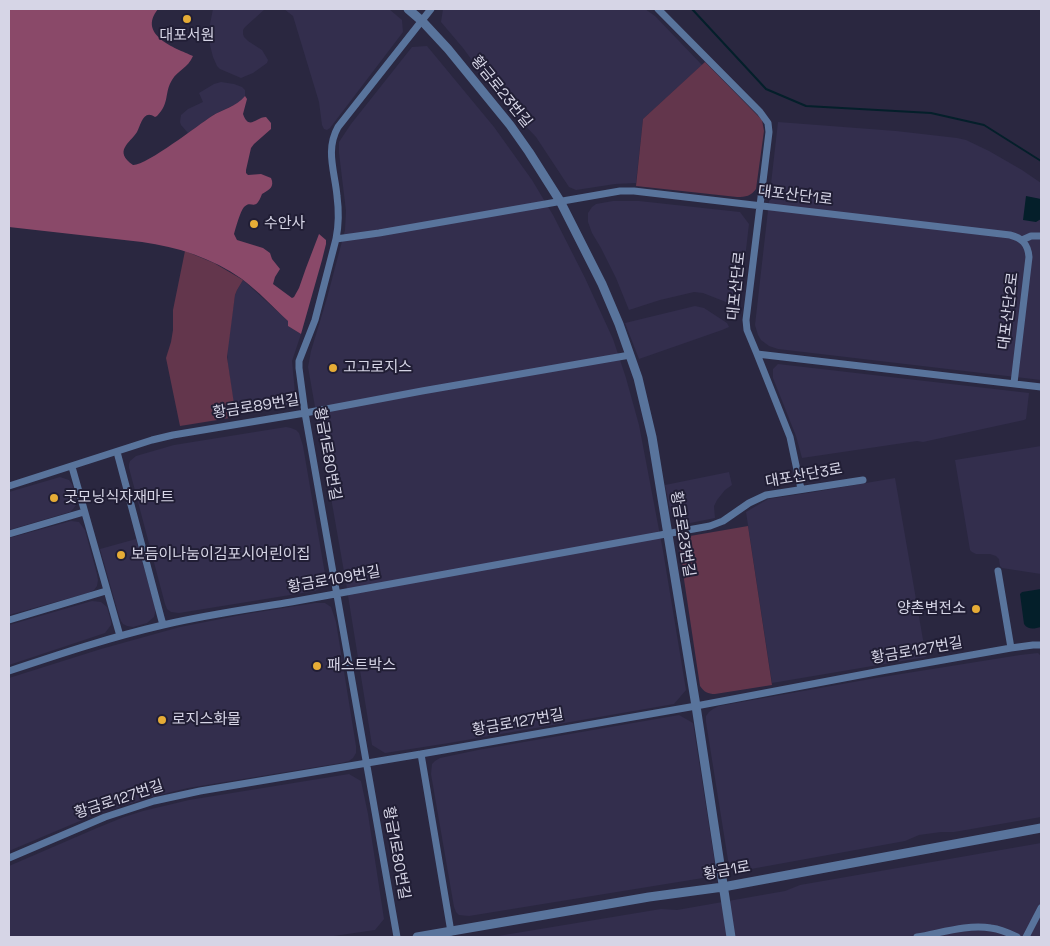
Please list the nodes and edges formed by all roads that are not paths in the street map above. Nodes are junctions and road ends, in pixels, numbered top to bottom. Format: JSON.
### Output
{"nodes":[{"id":1,"x":408,"y":9,"type":"edge"},
{"id":2,"x":431,"y":9,"type":"edge"},
{"id":3,"x":658,"y":9,"type":"edge"},
{"id":4,"x":422,"y":21,"type":"junction"},
{"id":5,"x":560,"y":202,"type":"junction"},
{"id":6,"x":760,"y":205,"type":"junction"},
{"id":7,"x":1041,"y":236,"type":"edge"},
{"id":8,"x":336,"y":239,"type":"junction"},
{"id":9,"x":1023,"y":241,"type":"junction"},
{"id":10,"x":757,"y":354,"type":"junction"},
{"id":11,"x":630,"y":355,"type":"junction"},
{"id":12,"x":1014,"y":383,"type":"junction"},
{"id":13,"x":1041,"y":386,"type":"edge"},
{"id":14,"x":305,"y":413,"type":"junction"},
{"id":15,"x":117,"y":452,"type":"junction"},
{"id":16,"x":72,"y":467,"type":"junction"},
{"id":17,"x":863,"y":480,"type":"dead end"},
{"id":18,"x":9,"y":486,"type":"edge"},
{"id":19,"x":801,"y":489,"type":"junction"},
{"id":20,"x":84,"y":512,"type":"junction"},
{"id":21,"x":668,"y":533,"type":"junction"},
{"id":22,"x":9,"y":534,"type":"edge"},
{"id":23,"x":998,"y":571,"type":"dead end"},
{"id":24,"x":106,"y":592,"type":"junction"},
{"id":25,"x":337,"y":593,"type":"junction"},
{"id":26,"x":9,"y":620,"type":"edge"},
{"id":27,"x":163,"y":625,"type":"junction"},
{"id":28,"x":120,"y":636,"type":"junction"},
{"id":29,"x":1041,"y":645,"type":"edge"},
{"id":30,"x":1011,"y":648,"type":"junction"},
{"id":31,"x":9,"y":671,"type":"edge"},
{"id":32,"x":696,"y":706,"type":"junction"},
{"id":33,"x":421,"y":754,"type":"junction"},
{"id":34,"x":366,"y":763,"type":"junction"},
{"id":35,"x":1041,"y":828,"type":"edge"},
{"id":36,"x":9,"y":858,"type":"edge"},
{"id":37,"x":723,"y":886,"type":"junction"},
{"id":38,"x":1041,"y":908,"type":"edge"},
{"id":39,"x":452,"y":935,"type":"edge"},
{"id":40,"x":397,"y":937,"type":"edge"},
{"id":41,"x":417,"y":937,"type":"edge"},
{"id":42,"x":731,"y":937,"type":"edge"},
{"id":43,"x":917,"y":937,"type":"edge"},
{"id":44,"x":1017,"y":937,"type":"edge"},
{"id":45,"x":1026,"y":937,"type":"edge"}],
"edges":[{"from":1,"to":4,"type":"street","name":"황금로23번길"},
{"from":2,"to":4,"type":"street","name":"황금1로80번길"},
{"from":3,"to":6,"type":"street","name":"대포산단로"},
{"from":4,"to":5,"type":"street","name":"황금로23번길"},
{"from":4,"to":8,"type":"street","name":"황금1로80번길"},
{"from":5,"to":6,"type":"street","name":"대포산단1로"},
{"from":5,"to":8,"type":"street"},
{"from":5,"to":11,"type":"street","name":"황금로23번길"},
{"from":6,"to":9,"type":"street","name":"대포산단1로"},
{"from":6,"to":10,"type":"street","name":"대포산단로"},
{"from":7,"to":9,"type":"street"},
{"from":8,"to":14,"type":"street","name":"황금1로80번길"},
{"from":9,"to":12,"type":"street","name":"대포산단2로"},
{"from":10,"to":12,"type":"street"},
{"from":10,"to":19,"type":"street","name":"대포산단로"},
{"from":11,"to":14,"type":"street","name":"황금로89번길"},
{"from":11,"to":21,"type":"street","name":"황금로23번길"},
{"from":12,"to":13,"type":"street"},
{"from":14,"to":15,"type":"street","name":"황금로89번길"},
{"from":14,"to":25,"type":"street","name":"황금1로80번길"},
{"from":15,"to":16,"type":"street","name":"황금로89번길"},
{"from":15,"to":27,"type":"street"},
{"from":16,"to":18,"type":"street","name":"황금로89번길"},
{"from":16,"to":20,"type":"street"},
{"from":17,"to":19,"type":"street","name":"대포산단3로"},
{"from":19,"to":21,"type":"street","name":"대포산단3로"},
{"from":20,"to":22,"type":"street"},
{"from":20,"to":24,"type":"street"},
{"from":21,"to":25,"type":"street","name":"황금로109번길"},
{"from":21,"to":32,"type":"street","name":"황금로23번길"},
{"from":23,"to":30,"type":"street"},
{"from":24,"to":26,"type":"street"},
{"from":24,"to":28,"type":"street"},
{"from":25,"to":27,"type":"street","name":"황금로109번길"},
{"from":25,"to":34,"type":"street","name":"황금1로80번길"},
{"from":27,"to":28,"type":"street","name":"황금로109번길"},
{"from":28,"to":31,"type":"street","name":"황금로109번길"},
{"from":29,"to":30,"type":"street","name":"황금로127번길"},
{"from":30,"to":32,"type":"street","name":"황금로127번길"},
{"from":32,"to":33,"type":"street","name":"황금로127번길"},
{"from":32,"to":37,"type":"street","name":"황금로23번길"},
{"from":33,"to":34,"type":"street","name":"황금로127번길"},
{"from":33,"to":39,"type":"street"},
{"from":34,"to":36,"type":"street","name":"황금로127번길"},
{"from":34,"to":40,"type":"street","name":"황금1로80번길"},
{"from":35,"to":37,"type":"street","name":"황금1로"},
{"from":37,"to":39,"type":"street","name":"황금1로"},
{"from":37,"to":42,"type":"street","name":"황금로23번길"},
{"from":38,"to":45,"type":"street"},
{"from":39,"to":41,"type":"street","name":"황금1로"},
{"from":43,"to":44,"type":"street"}]}
